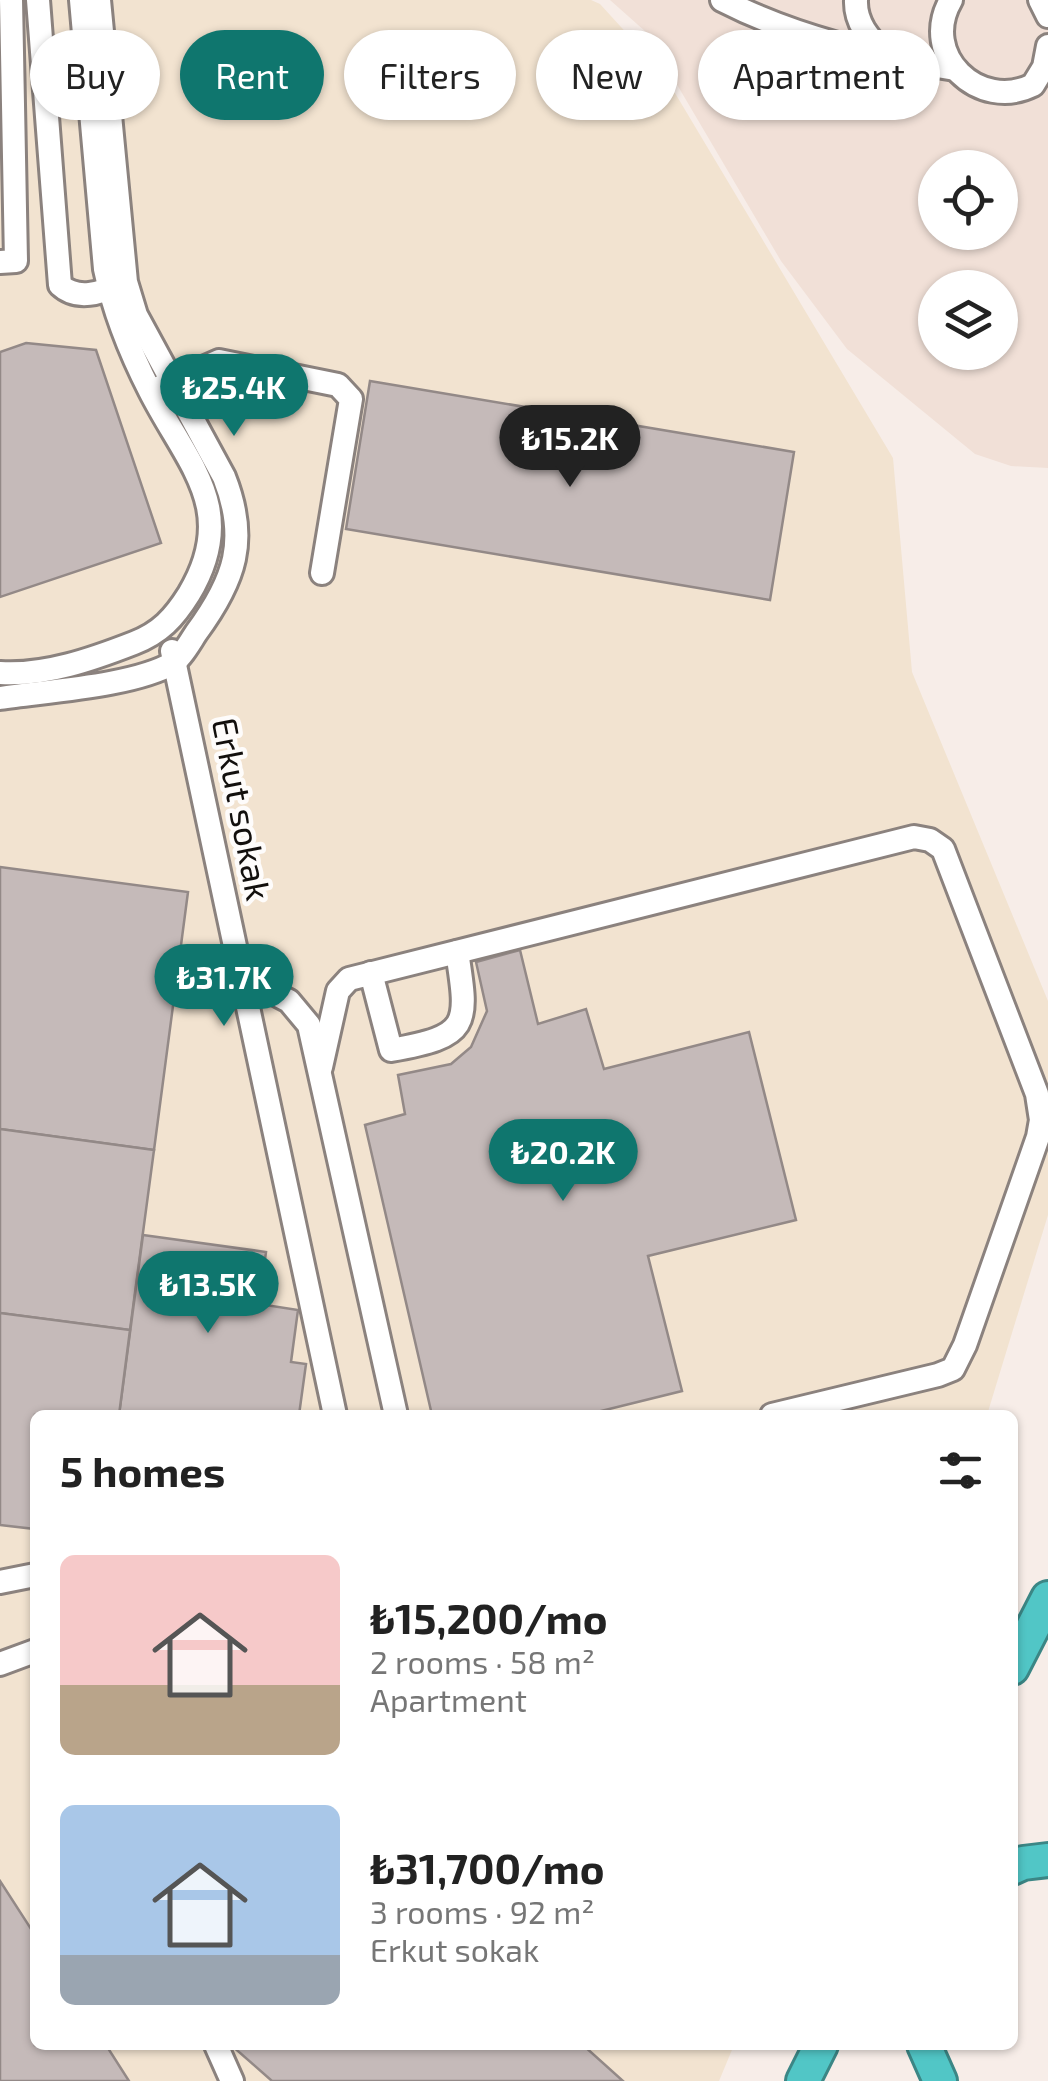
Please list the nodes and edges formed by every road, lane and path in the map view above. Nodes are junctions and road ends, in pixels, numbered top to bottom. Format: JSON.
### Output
{"nodes":[{"id":1,"x":38,"y":0,"type":"edge"},
{"id":2,"x":81,"y":0,"type":"edge"},
{"id":3,"x":99,"y":0,"type":"edge"},
{"id":4,"x":722,"y":0,"type":"edge"},
{"id":5,"x":856,"y":0,"type":"edge"},
{"id":6,"x":951,"y":0,"type":"edge"},
{"id":7,"x":1040,"y":0,"type":"edge"},
{"id":8,"x":8,"y":15,"type":"edge"},
{"id":9,"x":1048,"y":16,"type":"edge"},
{"id":10,"x":792,"y":30,"type":"edge"},
{"id":11,"x":865,"y":30,"type":"edge"},
{"id":12,"x":1048,"y":46,"type":"edge"},
{"id":13,"x":940,"y":66,"type":"edge"},
{"id":14,"x":955,"y":69,"type":"junction"},
{"id":15,"x":1043,"y":88,"type":"edge"},
{"id":16,"x":0,"y":262,"type":"edge"},
{"id":17,"x":118,"y":285,"type":"junction"},
{"id":18,"x":161,"y":386,"type":"junction"},
{"id":19,"x":322,"y":574,"type":"dead end"},
{"id":20,"x":164,"y":628,"type":"junction"},
{"id":21,"x":176,"y":662,"type":"junction"},
{"id":22,"x":0,"y":673,"type":"edge"},
{"id":23,"x":0,"y":698,"type":"edge"},
{"id":24,"x":456,"y":952,"type":"junction"},
{"id":25,"x":371,"y":973,"type":"junction"},
{"id":26,"x":239,"y":975,"type":"junction"},
{"id":27,"x":321,"y":1067,"type":"junction"},
{"id":28,"x":334,"y":1410,"type":"edge"},
{"id":29,"x":395,"y":1410,"type":"edge"},
{"id":30,"x":793,"y":1410,"type":"edge"},
{"id":31,"x":30,"y":1575,"type":"edge"},
{"id":32,"x":0,"y":1582,"type":"edge"},
{"id":33,"x":1048,"y":1598,"type":"edge"},
{"id":34,"x":30,"y":1653,"type":"edge"},
{"id":35,"x":1018,"y":1656,"type":"edge"},
{"id":36,"x":0,"y":1664,"type":"edge"},
{"id":37,"x":1048,"y":1860,"type":"edge"},
{"id":38,"x":1018,"y":1865,"type":"edge"},
{"id":39,"x":218,"y":2050,"type":"edge"},
{"id":40,"x":818,"y":2050,"type":"edge"},
{"id":41,"x":926,"y":2050,"type":"edge"},
{"id":42,"x":232,"y":2081,"type":"edge"},
{"id":43,"x":803,"y":2081,"type":"edge"},
{"id":44,"x":940,"y":2081,"type":"edge"}],
"edges":[{"from":1,"to":17,"type":"street"},
{"from":2,"to":17,"type":"street"},
{"from":3,"to":17,"type":"street"},
{"from":4,"to":10,"type":"street"},
{"from":5,"to":11,"type":"street"},
{"from":6,"to":14,"type":"street"},
{"from":7,"to":9,"type":"street"},
{"from":8,"to":16,"type":"street"},
{"from":12,"to":15,"type":"street"},
{"from":13,"to":14,"type":"street"},
{"from":14,"to":15,"type":"street"},
{"from":17,"to":18,"type":"street"},
{"from":18,"to":19,"type":"street"},
{"from":18,"to":20,"type":"street"},
{"from":18,"to":21,"type":"street"},
{"from":20,"to":21,"type":"street","name":"Erkut sokak"},
{"from":20,"to":22,"type":"street"},
{"from":21,"to":23,"type":"street"},
{"from":21,"to":26,"type":"street","name":"Erkut sokak"},
{"from":24,"to":25,"type":"street"},
{"from":24,"to":25,"type":"street"},
{"from":24,"to":30,"type":"street"},
{"from":25,"to":27,"type":"street"},
{"from":26,"to":27,"type":"street"},
{"from":26,"to":28,"type":"street","name":"Erkut sokak"},
{"from":27,"to":29,"type":"street"},
{"from":31,"to":32,"type":"street"},
{"from":33,"to":35,"type":"highway"},
{"from":34,"to":36,"type":"street"},
{"from":37,"to":38,"type":"highway"},
{"from":39,"to":42,"type":"street"},
{"from":40,"to":43,"type":"highway"},
{"from":41,"to":44,"type":"highway"}]}
